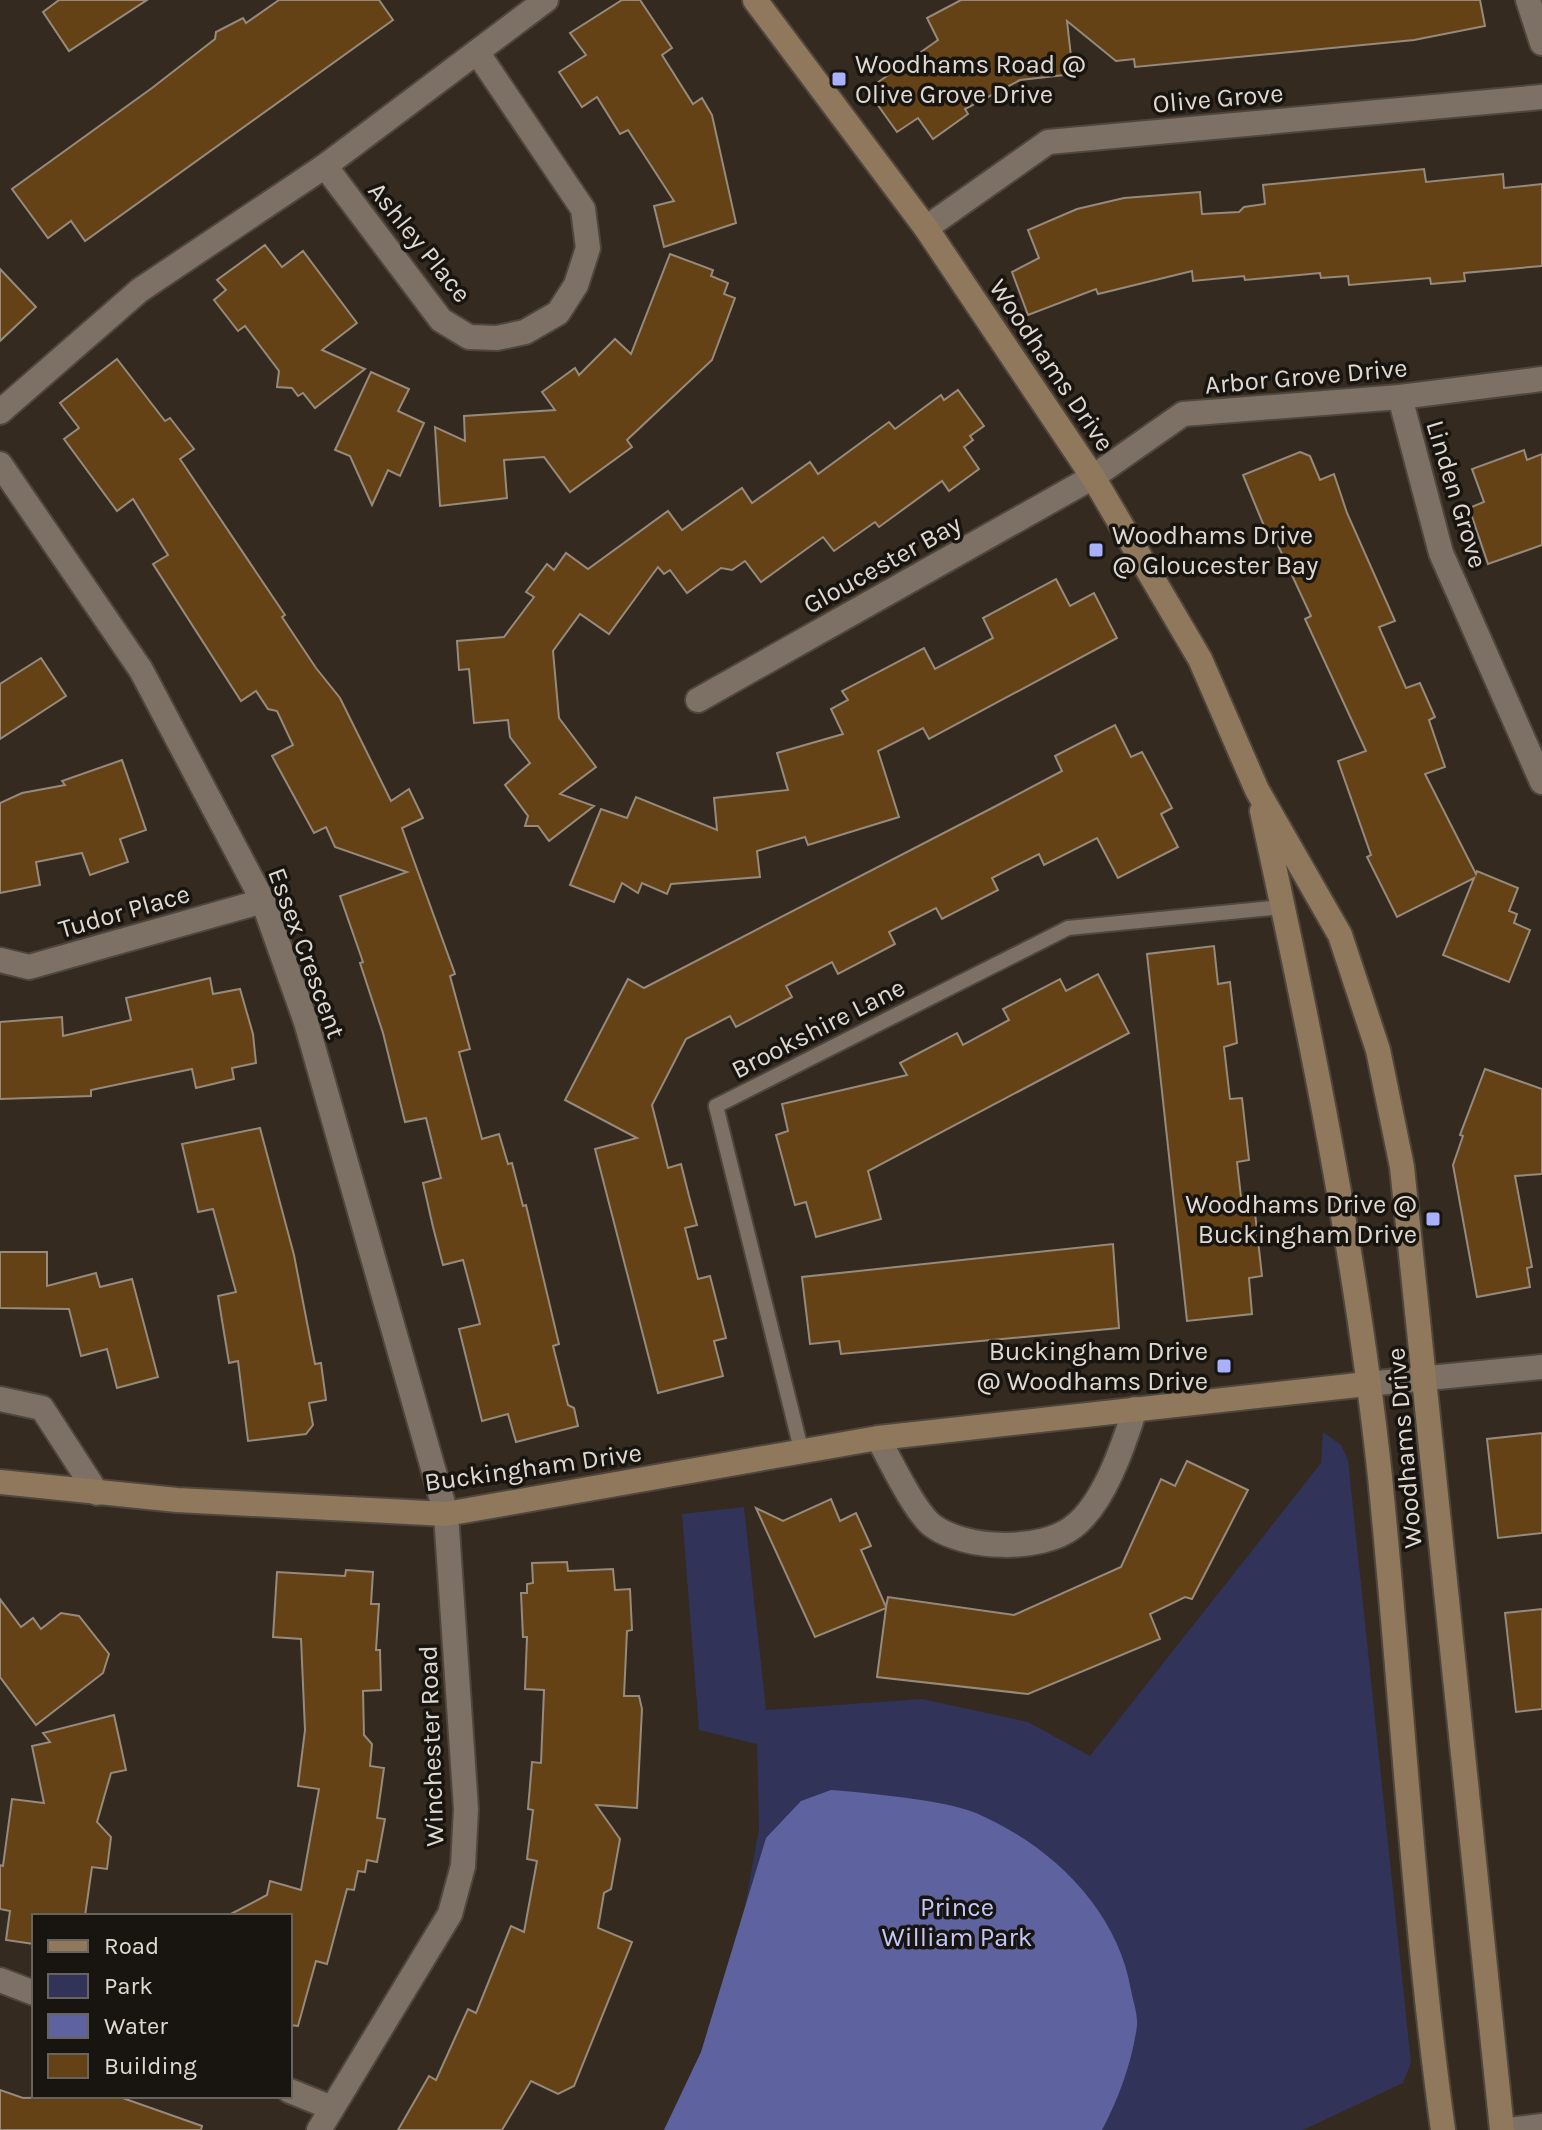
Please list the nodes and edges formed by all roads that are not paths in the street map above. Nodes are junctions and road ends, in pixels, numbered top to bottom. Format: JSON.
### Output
{"nodes":[{"id":1,"x":546,"y":0,"type":"edge"},
{"id":2,"x":755,"y":0,"type":"edge"},
{"id":3,"x":1528,"y":0,"type":"edge"},
{"id":4,"x":1542,"y":43,"type":"edge"},
{"id":5,"x":477,"y":52,"type":"junction"},
{"id":6,"x":1542,"y":97,"type":"edge"},
{"id":7,"x":325,"y":166,"type":"junction"},
{"id":8,"x":926,"y":228,"type":"junction"},
{"id":9,"x":1542,"y":379,"type":"edge"},
{"id":10,"x":1400,"y":397,"type":"junction"},
{"id":11,"x":0,"y":412,"type":"edge"},
{"id":12,"x":0,"y":464,"type":"edge"},
{"id":13,"x":1093,"y":477,"type":"junction"},
{"id":14,"x":698,"y":700,"type":"dead end"},
{"id":15,"x":1542,"y":782,"type":"edge"},
{"id":16,"x":1257,"y":790,"type":"junction"},
{"id":17,"x":263,"y":901,"type":"junction"},
{"id":18,"x":1283,"y":907,"type":"junction"},
{"id":19,"x":0,"y":960,"type":"edge"},
{"id":20,"x":1542,"y":1367,"type":"edge"},
{"id":21,"x":1426,"y":1381,"type":"junction"},
{"id":22,"x":1367,"y":1384,"type":"junction"},
{"id":23,"x":0,"y":1399,"type":"edge"},
{"id":24,"x":1135,"y":1409,"type":"junction"},
{"id":25,"x":878,"y":1438,"type":"junction"},
{"id":26,"x":802,"y":1453,"type":"junction"},
{"id":27,"x":0,"y":1482,"type":"edge"},
{"id":28,"x":97,"y":1493,"type":"junction"},
{"id":29,"x":446,"y":1514,"type":"junction"},
{"id":30,"x":0,"y":1980,"type":"edge"},
{"id":31,"x":32,"y":1992,"type":"edge"},
{"id":32,"x":292,"y":2092,"type":"edge"},
{"id":33,"x":332,"y":2108,"type":"junction"},
{"id":34,"x":1542,"y":2126,"type":"edge"},
{"id":35,"x":319,"y":2130,"type":"edge"},
{"id":36,"x":1443,"y":2130,"type":"edge"},
{"id":37,"x":1502,"y":2130,"type":"edge"},
{"id":38,"x":1509,"y":2130,"type":"edge"}],
"edges":[{"from":1,"to":5,"type":"street"},
{"from":2,"to":8,"type":"street","name":"Woodhams Drive"},
{"from":3,"to":4,"type":"street"},
{"from":5,"to":7,"type":"street"},
{"from":5,"to":7,"type":"street","name":"Ashley Place"},
{"from":6,"to":8,"type":"street","name":"Olive Grove"},
{"from":7,"to":11,"type":"street"},
{"from":8,"to":13,"type":"street","name":"Woodhams Drive"},
{"from":9,"to":10,"type":"street","name":"Arbor Grove Drive"},
{"from":10,"to":13,"type":"street","name":"Arbor Grove Drive"},
{"from":10,"to":15,"type":"street","name":"Linden Grove"},
{"from":12,"to":17,"type":"street","name":"Essex Crescent"},
{"from":13,"to":14,"type":"street","name":"Gloucester Bay"},
{"from":13,"to":16,"type":"street","name":"Woodhams Drive"},
{"from":16,"to":18,"type":"street","name":"Woodhams Drive"},
{"from":16,"to":21,"type":"street","name":"Woodhams Drive"},
{"from":17,"to":19,"type":"street","name":"Tudor Place"},
{"from":17,"to":29,"type":"street","name":"Essex Crescent"},
{"from":18,"to":22,"type":"street","name":"Woodhams Drive"},
{"from":18,"to":26,"type":"lane","name":"Brookshire Lane"},
{"from":20,"to":21,"type":"street","name":"Buckingham Drive"},
{"from":21,"to":22,"type":"street","name":"Buckingham Drive"},
{"from":21,"to":37,"type":"street","name":"Woodhams Drive"},
{"from":22,"to":24,"type":"street","name":"Buckingham Drive"},
{"from":22,"to":36,"type":"street","name":"Woodhams Drive"},
{"from":23,"to":28,"type":"street"},
{"from":24,"to":25,"type":"street","name":"Buckingham Drive"},
{"from":24,"to":25,"type":"street"},
{"from":25,"to":26,"type":"street","name":"Buckingham Drive"},
{"from":26,"to":29,"type":"street","name":"Buckingham Drive"},
{"from":27,"to":28,"type":"street","name":"Buckingham Drive"},
{"from":28,"to":29,"type":"street","name":"Buckingham Drive"},
{"from":29,"to":33,"type":"street","name":"Winchester Road"},
{"from":30,"to":31,"type":"street"},
{"from":32,"to":33,"type":"street"},
{"from":33,"to":35,"type":"street","name":"Winchester Road"},
{"from":34,"to":38,"type":"street"}]}
